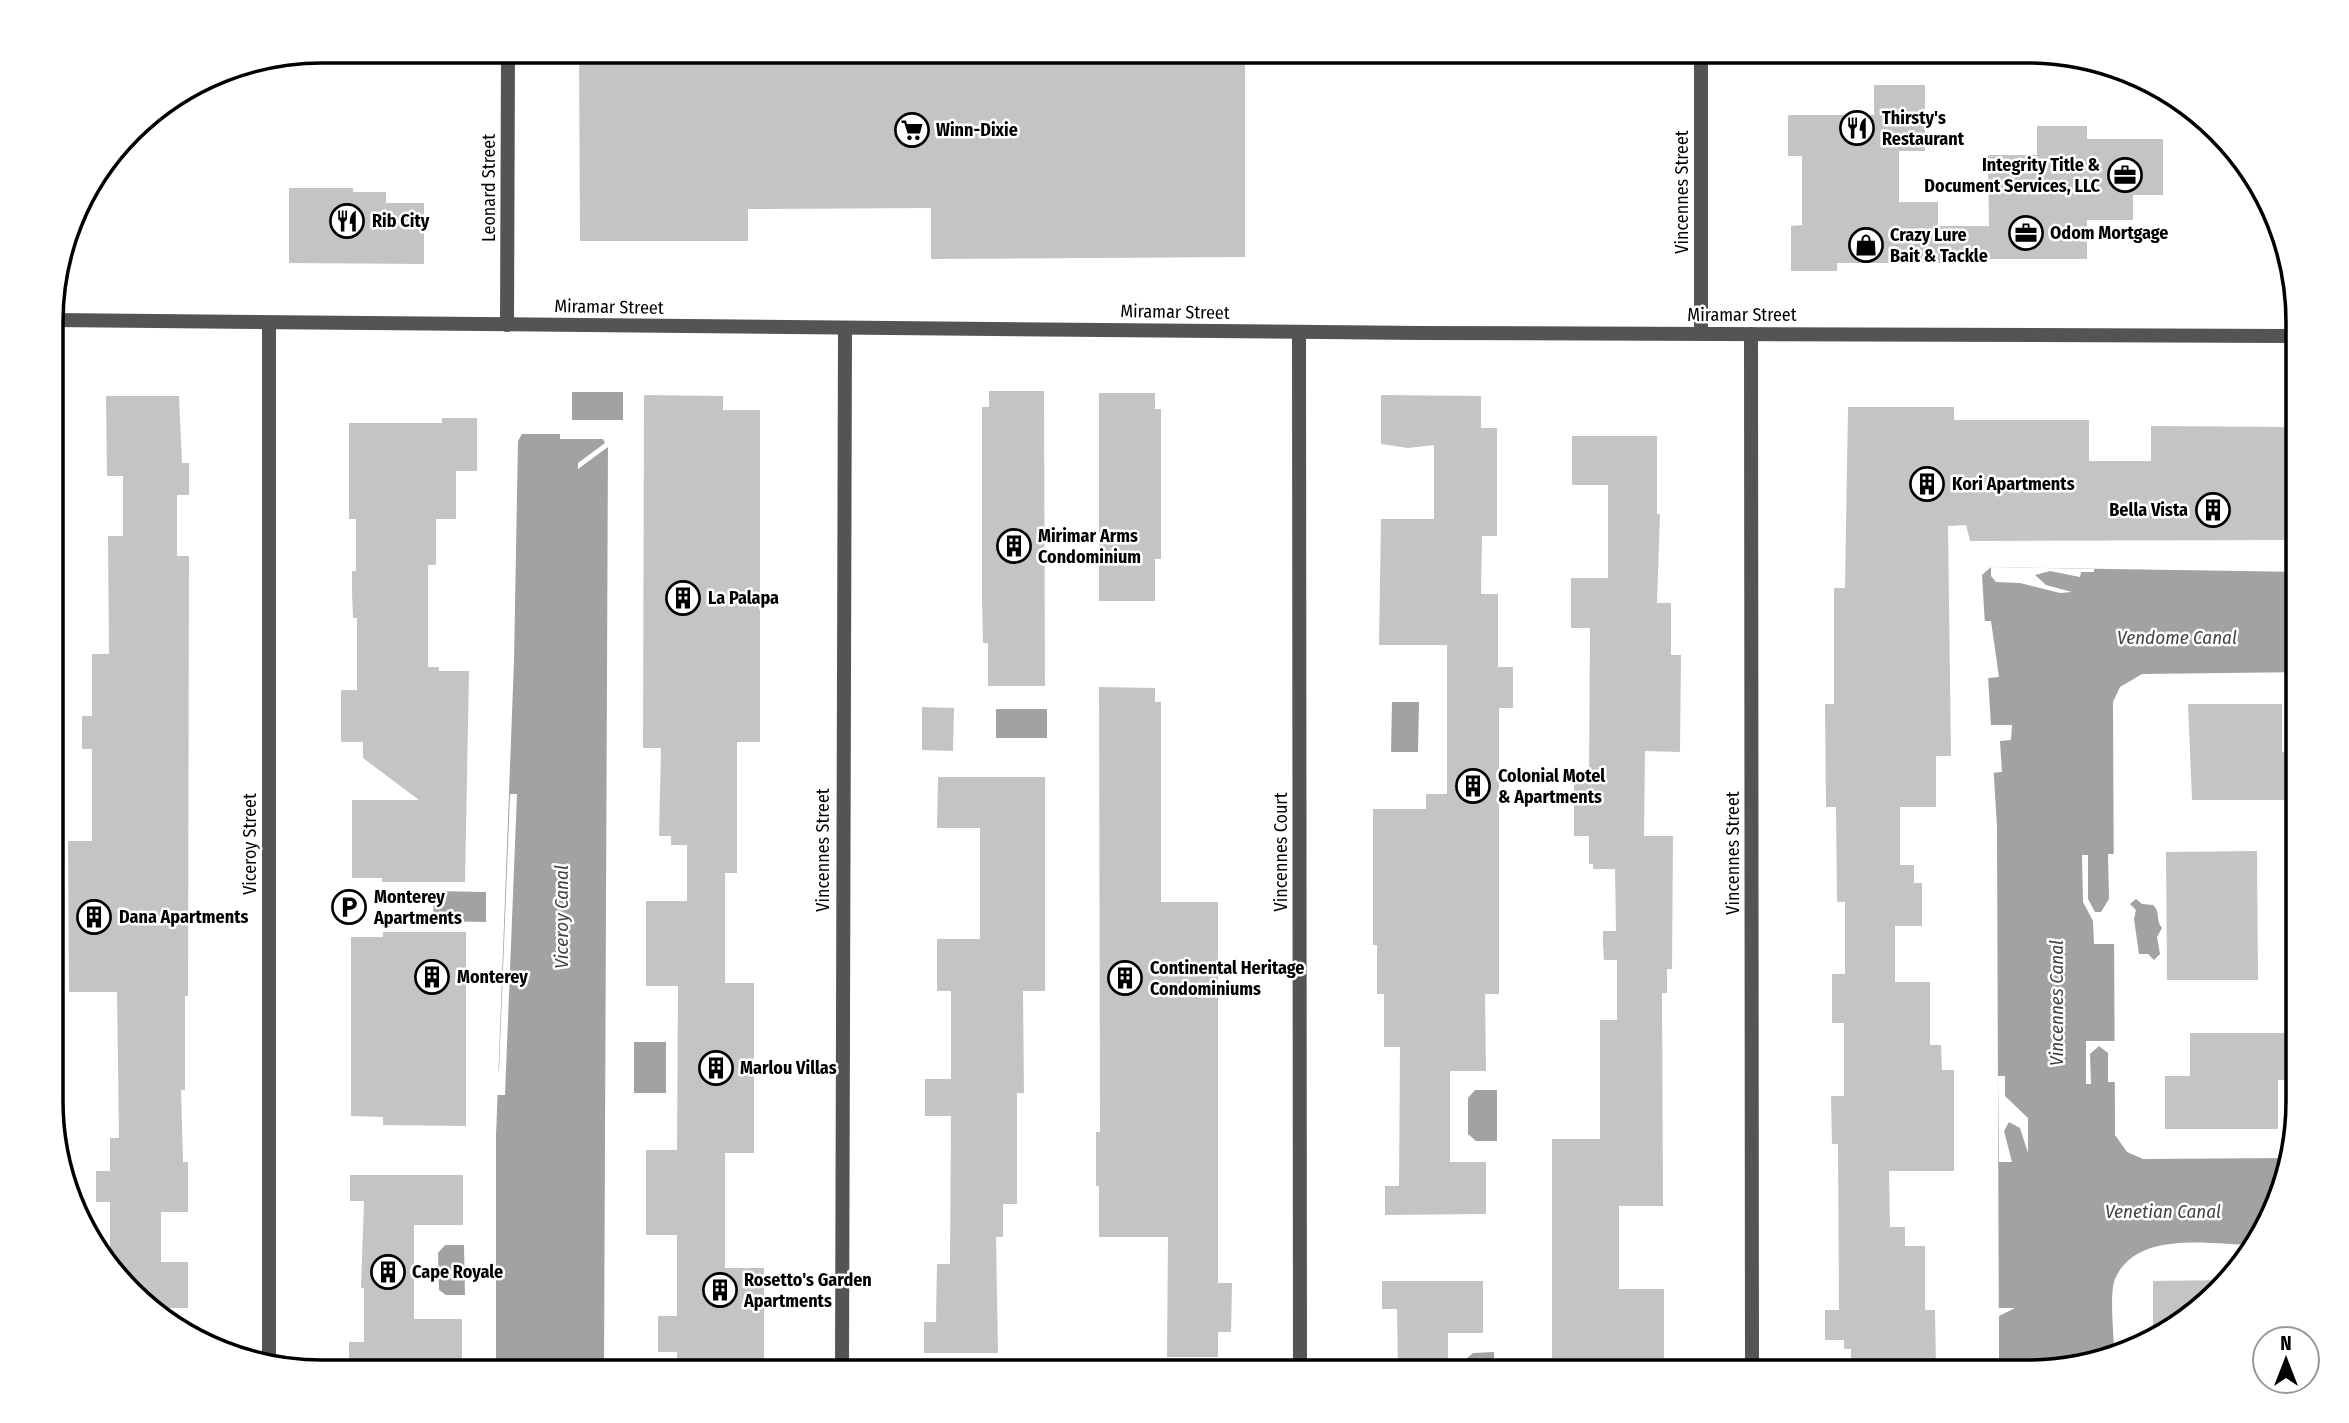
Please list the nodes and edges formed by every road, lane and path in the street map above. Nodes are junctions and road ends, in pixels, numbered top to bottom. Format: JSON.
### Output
{"nodes":[{"id":1,"x":508,"y":63,"type":"edge"},
{"id":2,"x":1701,"y":63,"type":"edge"},
{"id":3,"x":63,"y":320,"type":"edge"},
{"id":4,"x":269,"y":323,"type":"junction"},
{"id":5,"x":507,"y":325,"type":"junction"},
{"id":6,"x":845,"y":329,"type":"junction"},
{"id":7,"x":1299,"y":332,"type":"junction"},
{"id":8,"x":1701,"y":333,"type":"junction"},
{"id":9,"x":1751,"y":334,"type":"junction"},
{"id":10,"x":2286,"y":336,"type":"edge"},
{"id":11,"x":269,"y":1354,"type":"edge"},
{"id":12,"x":842,"y":1360,"type":"edge"},
{"id":13,"x":1300,"y":1360,"type":"edge"},
{"id":14,"x":1752,"y":1360,"type":"edge"}],
"edges":[{"from":1,"to":5,"type":"street","name":"Leonard Street"},
{"from":2,"to":8,"type":"street","name":"Vincennes Street"},
{"from":3,"to":4,"type":"street","name":"Miramar Street"},
{"from":4,"to":5,"type":"street","name":"Miramar Street"},
{"from":4,"to":11,"type":"street","name":"Viceroy Street"},
{"from":5,"to":6,"type":"street","name":"Miramar Street"},
{"from":6,"to":7,"type":"street","name":"Miramar Street"},
{"from":6,"to":12,"type":"street","name":"Vincennes Street"},
{"from":7,"to":8,"type":"street","name":"Miramar Street"},
{"from":7,"to":13,"type":"street","name":"Vincennes Court"},
{"from":8,"to":9,"type":"street","name":"Miramar Street"},
{"from":9,"to":10,"type":"street","name":"Miramar Street"},
{"from":9,"to":14,"type":"street","name":"Vincennes Street"}]}
